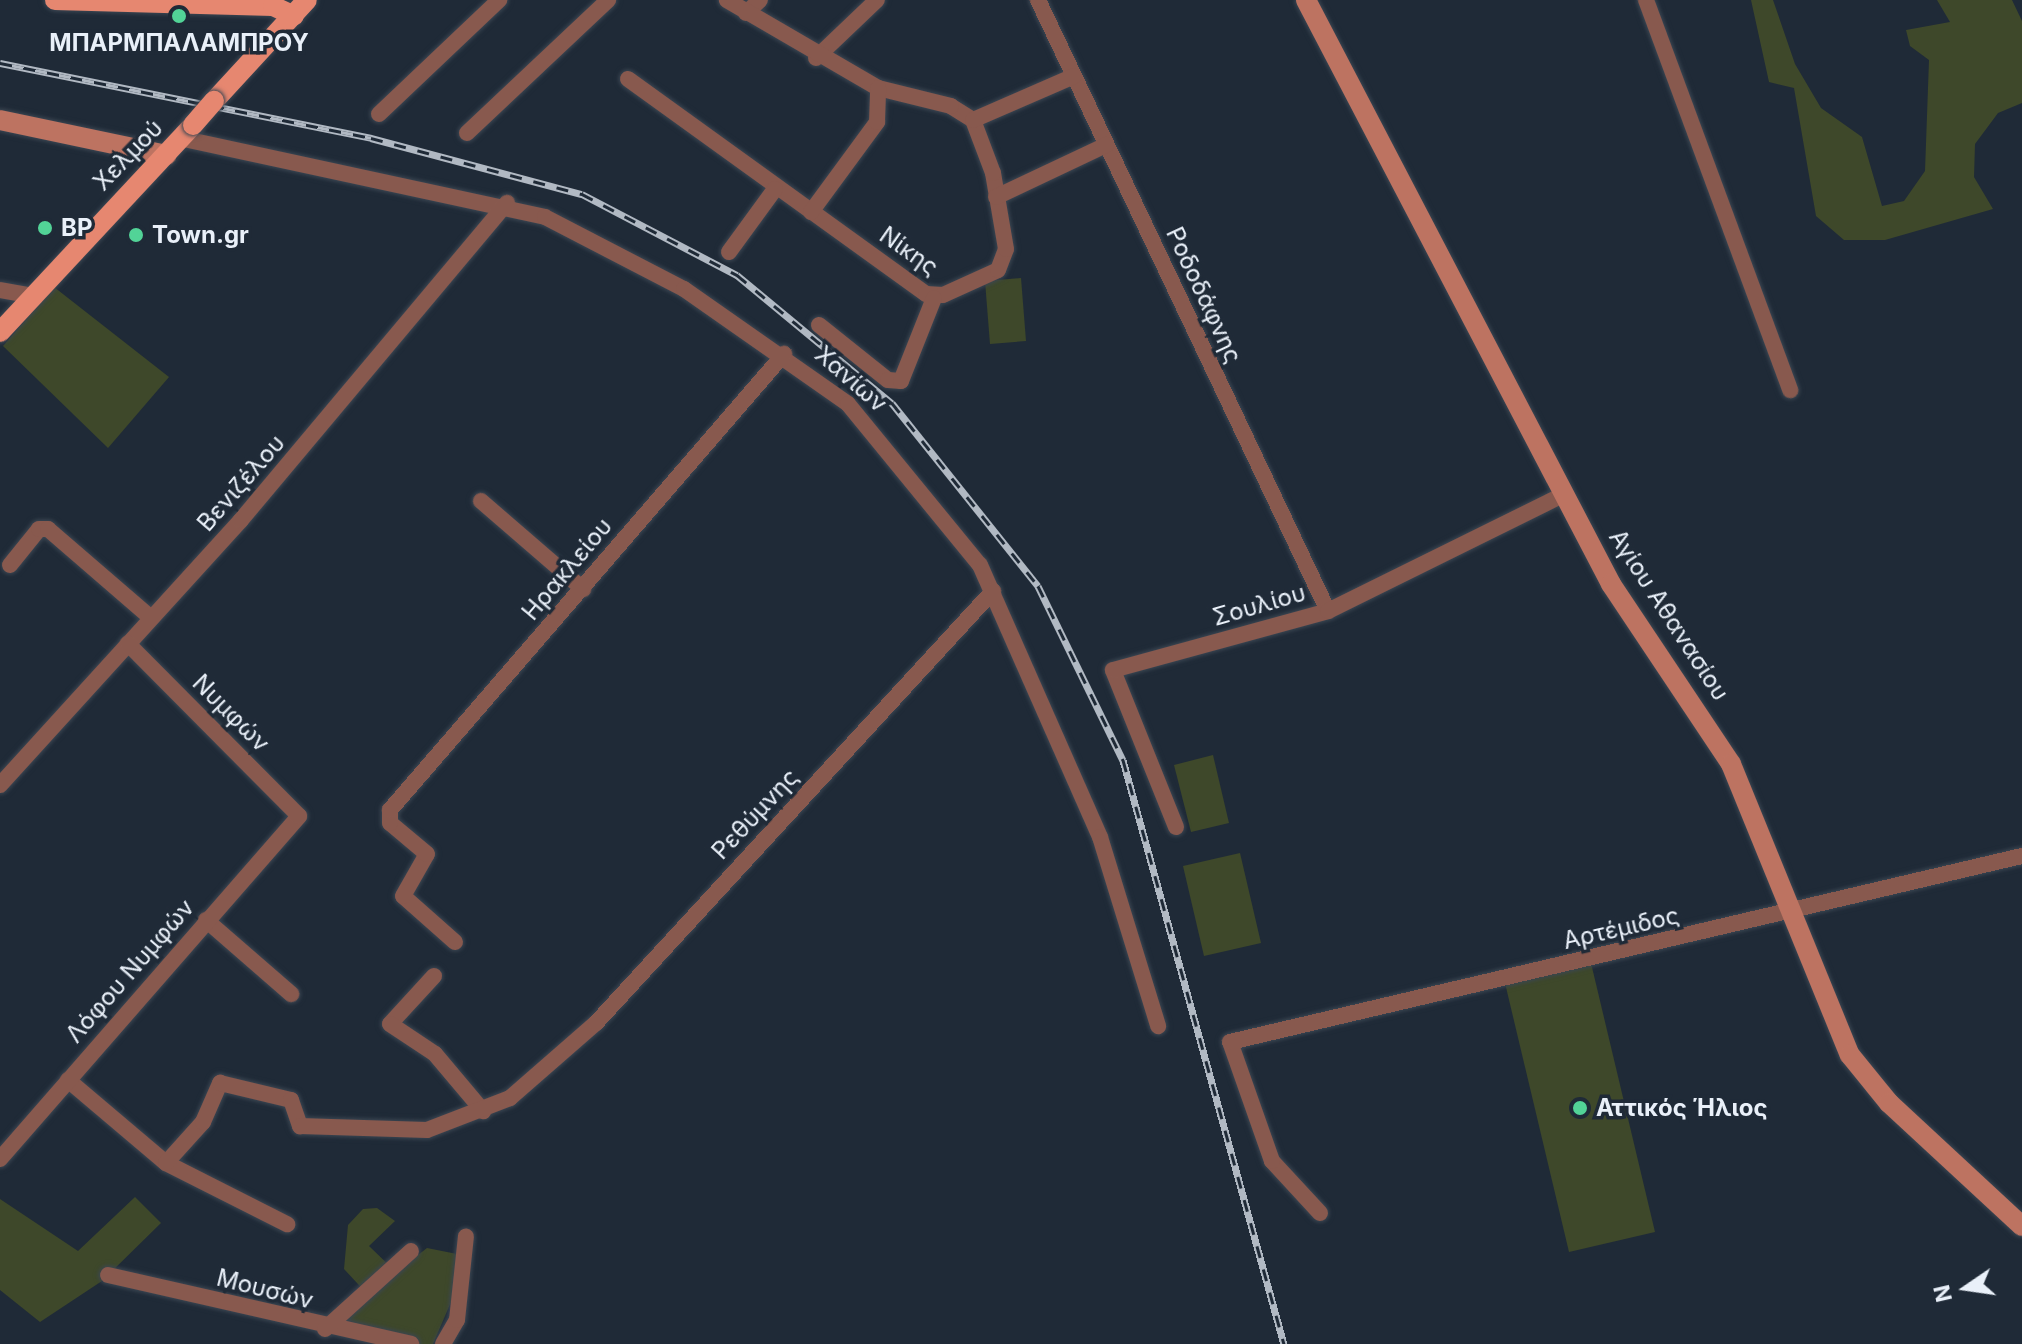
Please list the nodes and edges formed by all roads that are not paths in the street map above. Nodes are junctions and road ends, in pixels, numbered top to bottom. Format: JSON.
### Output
{"nodes":[{"id":1,"x":55,"y":0,"type":"edge"},
{"id":2,"x":499,"y":0,"type":"edge"},
{"id":3,"x":608,"y":0,"type":"edge"},
{"id":4,"x":727,"y":0,"type":"edge"},
{"id":5,"x":760,"y":0,"type":"edge"},
{"id":6,"x":877,"y":0,"type":"edge"},
{"id":7,"x":1038,"y":0,"type":"edge"},
{"id":8,"x":1306,"y":0,"type":"edge"},
{"id":9,"x":1646,"y":0,"type":"edge"},
{"id":10,"x":109,"y":2,"type":"edge"},
{"id":11,"x":196,"y":4,"type":"edge"},
{"id":12,"x":300,"y":8,"type":"edge"},
{"id":13,"x":746,"y":13,"type":"junction"},
{"id":14,"x":816,"y":58,"type":"junction"},
{"id":15,"x":1074,"y":76,"type":"junction"},
{"id":16,"x":628,"y":79,"type":"dead end"},
{"id":17,"x":878,"y":88,"type":"junction"},
{"id":18,"x":379,"y":114,"type":"dead end"},
{"id":19,"x":0,"y":120,"type":"edge"},
{"id":20,"x":973,"y":120,"type":"junction"},
{"id":21,"x":187,"y":132,"type":"junction"},
{"id":22,"x":467,"y":133,"type":"dead end"},
{"id":23,"x":1106,"y":145,"type":"junction"},
{"id":24,"x":166,"y":155,"type":"junction"},
{"id":25,"x":775,"y":189,"type":"junction"},
{"id":26,"x":996,"y":197,"type":"junction"},
{"id":27,"x":507,"y":203,"type":"junction"},
{"id":28,"x":811,"y":212,"type":"junction"},
{"id":29,"x":729,"y":252,"type":"dead end"},
{"id":30,"x":0,"y":290,"type":"edge"},
{"id":31,"x":33,"y":296,"type":"junction"},
{"id":32,"x":934,"y":298,"type":"junction"},
{"id":33,"x":819,"y":325,"type":"dead end"},
{"id":34,"x":0,"y":332,"type":"edge"},
{"id":35,"x":784,"y":354,"type":"junction"},
{"id":36,"x":1790,"y":390,"type":"dead end"},
{"id":37,"x":1563,"y":495,"type":"junction"},
{"id":38,"x":481,"y":501,"type":"dead end"},
{"id":39,"x":10,"y":565,"type":"dead end"},
{"id":40,"x":583,"y":589,"type":"junction"},
{"id":41,"x":993,"y":591,"type":"junction"},
{"id":42,"x":1328,"y":611,"type":"junction"},
{"id":43,"x":151,"y":618,"type":"junction"},
{"id":44,"x":128,"y":644,"type":"junction"},
{"id":45,"x":0,"y":785,"type":"edge"},
{"id":46,"x":299,"y":816,"type":"joint"},
{"id":47,"x":1176,"y":827,"type":"dead end"},
{"id":48,"x":2022,"y":856,"type":"edge"},
{"id":49,"x":1794,"y":908,"type":"junction"},
{"id":50,"x":206,"y":920,"type":"junction"},
{"id":51,"x":455,"y":942,"type":"dead end"},
{"id":52,"x":434,"y":976,"type":"dead end"},
{"id":53,"x":291,"y":994,"type":"dead end"},
{"id":54,"x":1158,"y":1026,"type":"dead end"},
{"id":55,"x":68,"y":1080,"type":"junction"},
{"id":56,"x":483,"y":1111,"type":"junction"},
{"id":57,"x":0,"y":1159,"type":"edge"},
{"id":58,"x":166,"y":1163,"type":"junction"},
{"id":59,"x":1320,"y":1213,"type":"dead end"},
{"id":60,"x":287,"y":1224,"type":"dead end"},
{"id":61,"x":2022,"y":1226,"type":"edge"},
{"id":62,"x":466,"y":1236,"type":"dead end"},
{"id":63,"x":411,"y":1251,"type":"dead end"},
{"id":64,"x":108,"y":1275,"type":"dead end"},
{"id":65,"x":325,"y":1329,"type":"junction"},
{"id":66,"x":411,"y":1344,"type":"edge"},
{"id":67,"x":443,"y":1344,"type":"edge"}],
"edges":[{"from":1,"to":10,"type":"main road"},
{"from":2,"to":18,"type":"street"},
{"from":3,"to":22,"type":"street"},
{"from":4,"to":13,"type":"street"},
{"from":5,"to":13,"type":"street"},
{"from":6,"to":14,"type":"street"},
{"from":7,"to":15,"type":"street","name":"Ροδοδάφνης"},
{"from":8,"to":37,"type":"street","name":"Αγίου Αθανασίου"},
{"from":9,"to":36,"type":"street"},
{"from":10,"to":11,"type":"main road"},
{"from":11,"to":12,"type":"main road"},
{"from":12,"to":21,"type":"main road","name":"Χελμού","bridge":true},
{"from":13,"to":14,"type":"street"},
{"from":14,"to":17,"type":"street"},
{"from":15,"to":20,"type":"street"},
{"from":15,"to":23,"type":"street","name":"Ροδοδάφνης"},
{"from":16,"to":25,"type":"street","name":"Νίκης"},
{"from":17,"to":20,"type":"street"},
{"from":17,"to":28,"type":"street"},
{"from":19,"to":24,"type":"street"},
{"from":20,"to":26,"type":"street","name":"Νίκης"},
{"from":21,"to":24,"type":"main road","name":"Χελμού"},
{"from":21,"to":27,"type":"street","name":"Χανίων"},
{"from":23,"to":26,"type":"street"},
{"from":23,"to":42,"type":"street","name":"Ροδοδάφνης"},
{"from":24,"to":31,"type":"main road","name":"Χελμού"},
{"from":25,"to":28,"type":"street","name":"Νίκης"},
{"from":25,"to":29,"type":"street"},
{"from":26,"to":32,"type":"street","name":"Νίκης"},
{"from":27,"to":35,"type":"street","name":"Χανίων"},
{"from":27,"to":43,"type":"street","name":"Βενιζέλου"},
{"from":28,"to":32,"type":"street","name":"Νίκης"},
{"from":30,"to":31,"type":"street"},
{"from":31,"to":34,"type":"main road","name":"Χελμού"},
{"from":32,"to":33,"type":"street"},
{"from":35,"to":40,"type":"street","name":"Ηρακλείου"},
{"from":35,"to":41,"type":"street","name":"Χανίων"},
{"from":37,"to":42,"type":"street","name":"Σουλίου"},
{"from":37,"to":49,"type":"street","name":"Αγίου Αθανασίου"},
{"from":38,"to":40,"type":"street"},
{"from":39,"to":43,"type":"street"},
{"from":40,"to":51,"type":"street","name":"Ηρακλείου"},
{"from":41,"to":54,"type":"street","name":"Χανίων"},
{"from":41,"to":56,"type":"street","name":"Ρεθύμνης"},
{"from":42,"to":47,"type":"street","name":"Σουλίου"},
{"from":43,"to":44,"type":"street","name":"Βενιζέλου"},
{"from":44,"to":45,"type":"street","name":"Βενιζέλου"},
{"from":44,"to":46,"type":"street","name":"Νυμφών"},
{"from":46,"to":50,"type":"street","name":"Λόφου Νυμφών"},
{"from":48,"to":49,"type":"street","name":"Αρτέμιδος"},
{"from":49,"to":59,"type":"street","name":"Αρτέμιδος"},
{"from":49,"to":61,"type":"street","name":"Αγίου Αθανασίου"},
{"from":50,"to":53,"type":"street"},
{"from":50,"to":55,"type":"street","name":"Λόφου Νυμφών"},
{"from":52,"to":56,"type":"street"},
{"from":55,"to":57,"type":"street","name":"Λόφου Νυμφών"},
{"from":55,"to":58,"type":"street"},
{"from":56,"to":58,"type":"street","name":"Ρεθύμνης"},
{"from":58,"to":60,"type":"street"},
{"from":62,"to":67,"type":"street"},
{"from":63,"to":65,"type":"street"},
{"from":64,"to":65,"type":"street","name":"Μουσών"},
{"from":65,"to":66,"type":"street","name":"Μουσών"}]}
